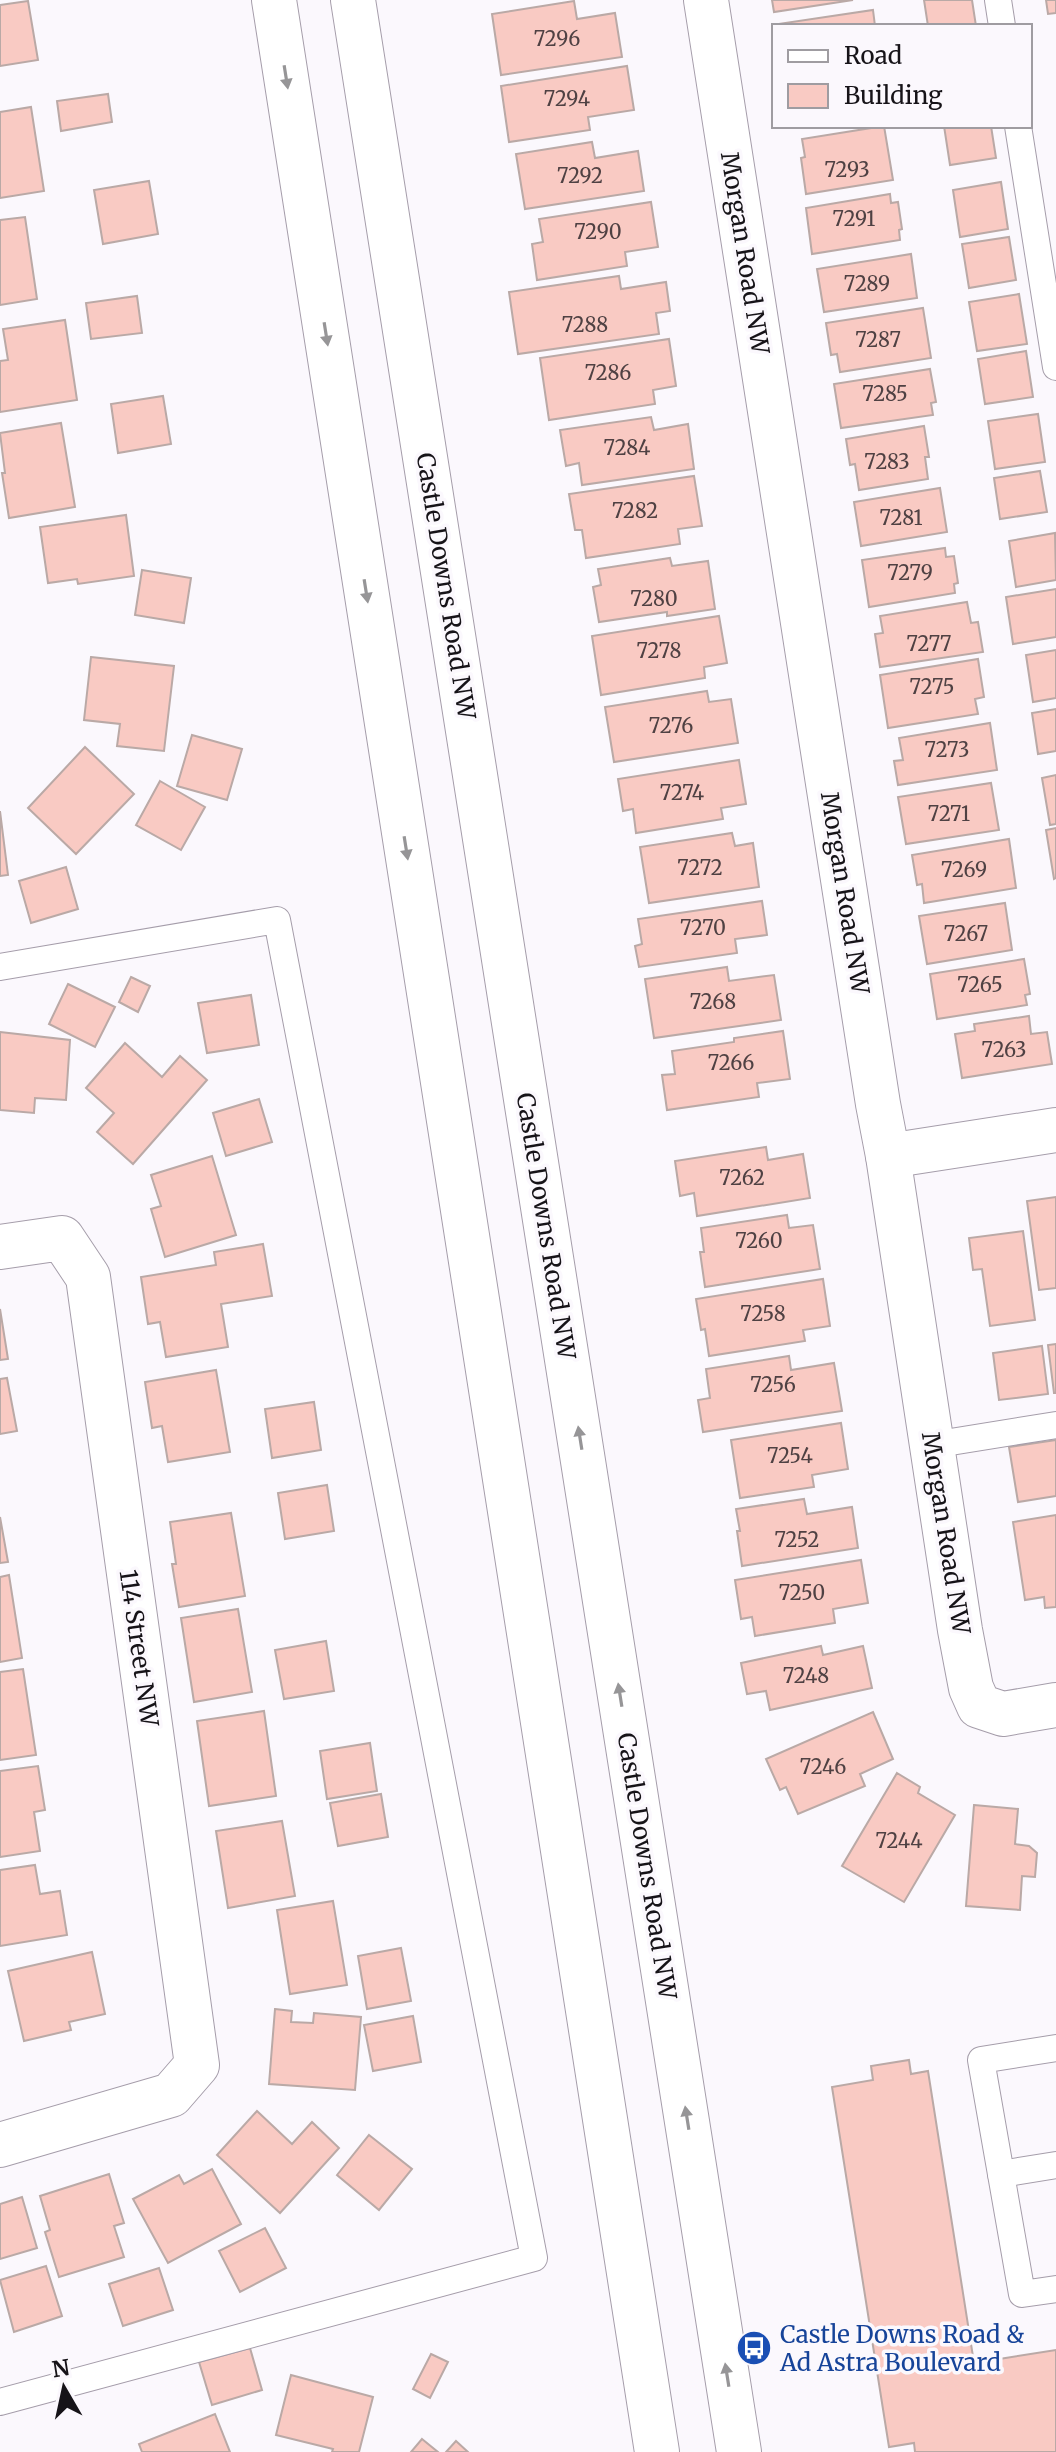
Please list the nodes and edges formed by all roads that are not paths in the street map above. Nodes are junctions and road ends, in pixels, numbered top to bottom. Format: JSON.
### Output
{"nodes":[{"id":1,"x":274,"y":0,"type":"edge"},
{"id":2,"x":353,"y":0,"type":"edge"},
{"id":3,"x":706,"y":0,"type":"edge"},
{"id":4,"x":998,"y":0,"type":"edge"},
{"id":5,"x":1002,"y":24,"type":"edge"},
{"id":6,"x":1018,"y":128,"type":"edge"},
{"id":7,"x":1056,"y":367,"type":"edge"},
{"id":8,"x":0,"y":967,"type":"edge"},
{"id":9,"x":1056,"y":1130,"type":"edge"},
{"id":10,"x":888,"y":1156,"type":"junction"},
{"id":11,"x":0,"y":1247,"type":"edge"},
{"id":12,"x":1056,"y":1425,"type":"edge"},
{"id":13,"x":932,"y":1445,"type":"junction"},
{"id":14,"x":1056,"y":1705,"type":"edge"},
{"id":15,"x":1056,"y":2048,"type":"edge"},
{"id":16,"x":0,"y":2145,"type":"edge"},
{"id":17,"x":1056,"y":2165,"type":"edge"},
{"id":18,"x":1001,"y":2174,"type":"junction"},
{"id":19,"x":1056,"y":2289,"type":"edge"},
{"id":20,"x":0,"y":2402,"type":"edge"},
{"id":21,"x":657,"y":2452,"type":"edge"},
{"id":22,"x":739,"y":2452,"type":"edge"}],
"edges":[{"from":1,"to":21,"type":"main road","one_way":true},
{"from":22,"to":2,"type":"main road","name":"Castle Downs Road NW","one_way":true},
{"from":3,"to":10,"type":"main road","name":"Morgan Road NW"},
{"from":4,"to":5,"type":"lane"},
{"from":6,"to":7,"type":"lane"},
{"from":8,"to":20,"type":"lane"},
{"from":9,"to":10,"type":"main road"},
{"from":10,"to":13,"type":"main road","name":"Morgan Road NW"},
{"from":11,"to":16,"type":"main road","name":"114 Street NW"},
{"from":12,"to":13,"type":"lane"},
{"from":13,"to":14,"type":"main road","name":"Morgan Road NW"},
{"from":15,"to":18,"type":"lane"},
{"from":17,"to":18,"type":"lane"},
{"from":18,"to":19,"type":"lane"}]}
